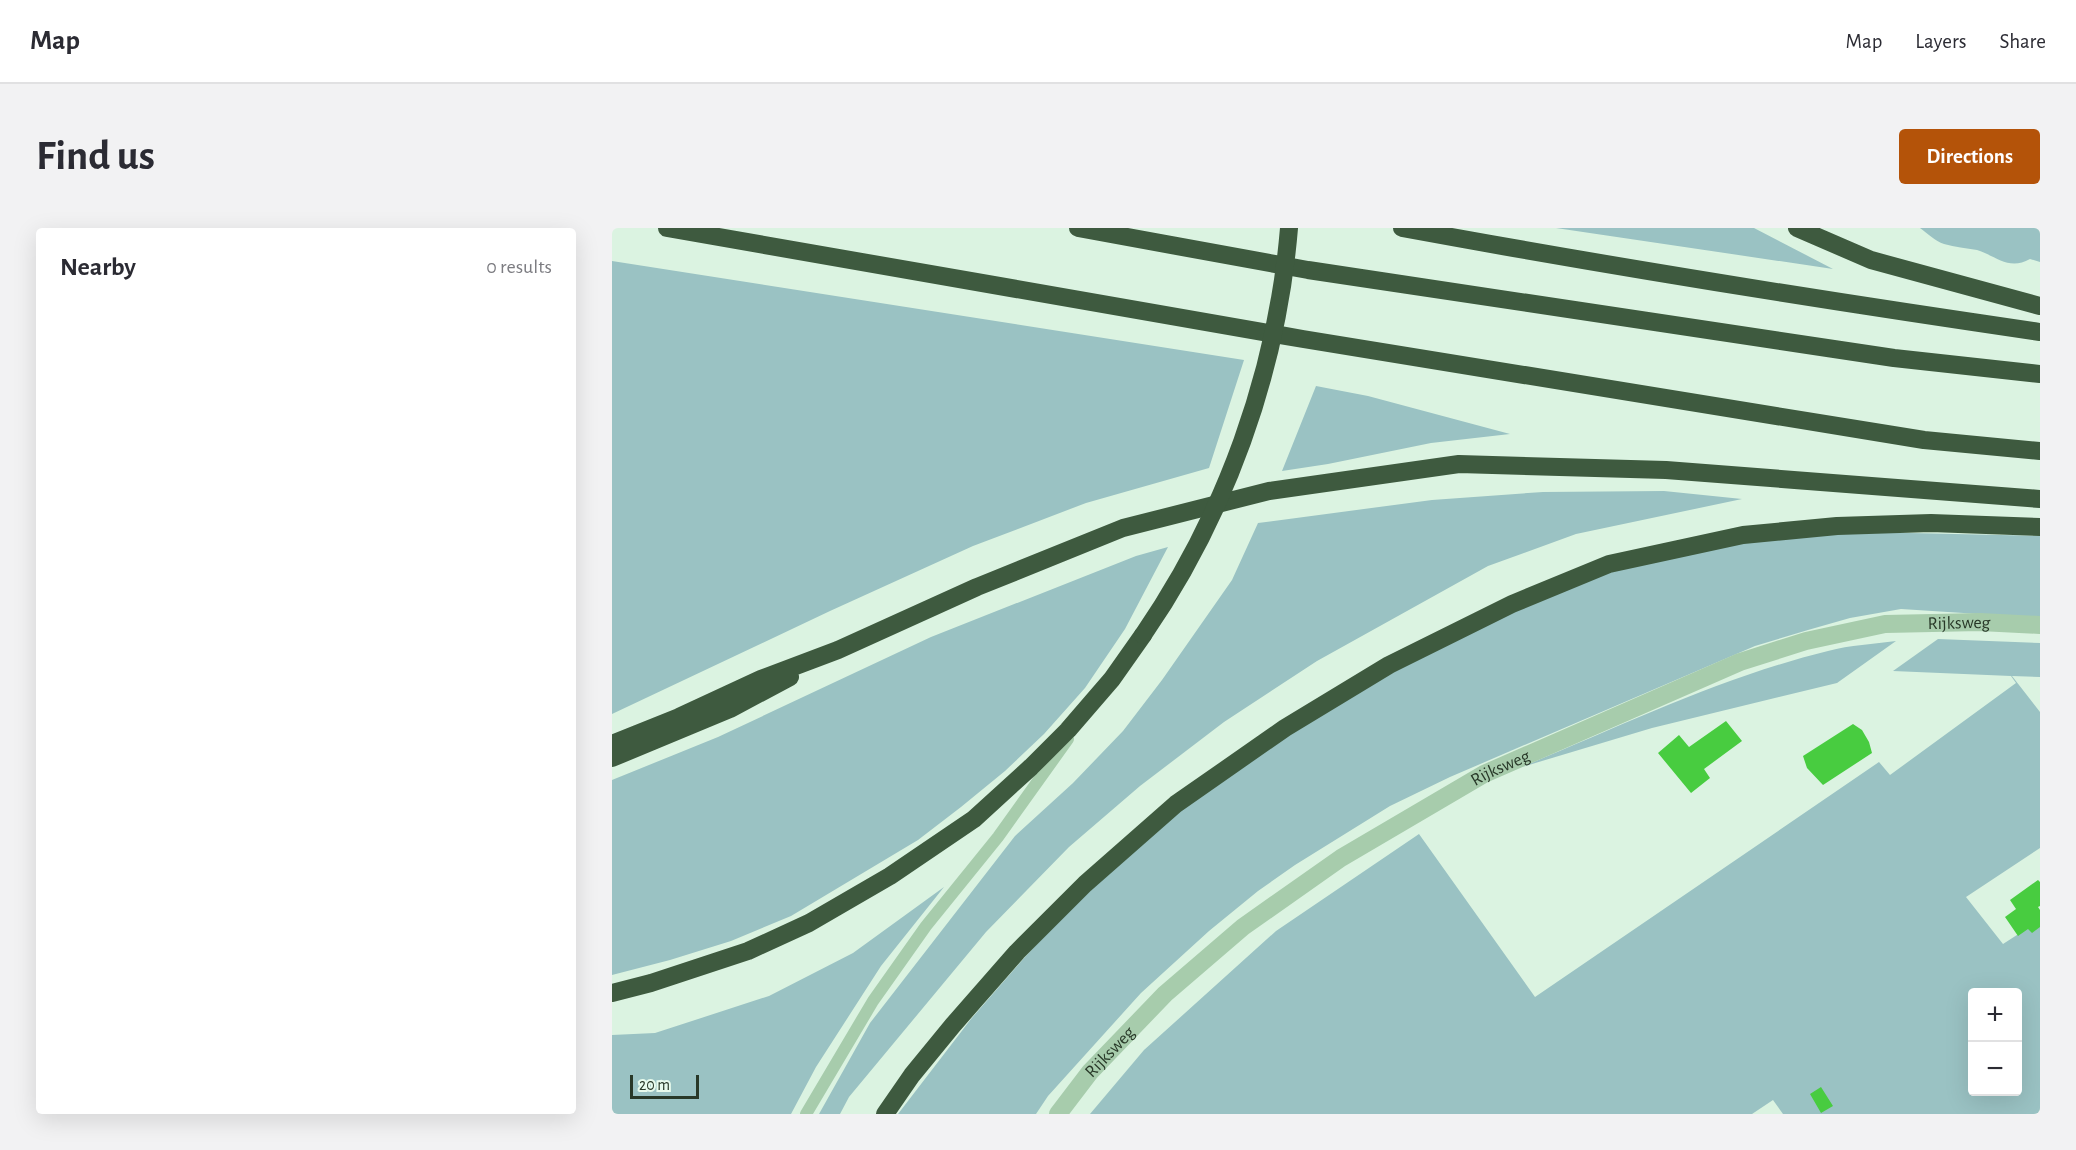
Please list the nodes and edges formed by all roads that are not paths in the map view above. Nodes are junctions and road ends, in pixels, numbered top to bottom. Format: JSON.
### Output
{"nodes":[{"id":1,"x":667,"y":228,"type":"edge"},
{"id":2,"x":1078,"y":228,"type":"edge"},
{"id":3,"x":1289,"y":228,"type":"edge"},
{"id":4,"x":1402,"y":228,"type":"edge"},
{"id":5,"x":1797,"y":228,"type":"edge"},
{"id":6,"x":2040,"y":306,"type":"edge"},
{"id":7,"x":2040,"y":332,"type":"edge"},
{"id":8,"x":2040,"y":374,"type":"edge"},
{"id":9,"x":2040,"y":451,"type":"edge"},
{"id":10,"x":2040,"y":499,"type":"edge"},
{"id":11,"x":2040,"y":527,"type":"edge"},
{"id":12,"x":2040,"y":625,"type":"edge"},
{"id":13,"x":838,"y":650,"type":"junction"},
{"id":14,"x":1112,"y":679,"type":"junction"},
{"id":15,"x":612,"y":744,"type":"edge"},
{"id":16,"x":612,"y":758,"type":"edge"},
{"id":17,"x":612,"y":993,"type":"edge"},
{"id":18,"x":806,"y":1114,"type":"edge"},
{"id":19,"x":885,"y":1114,"type":"edge"},
{"id":20,"x":1058,"y":1114,"type":"edge"}],
"edges":[{"from":1,"to":9,"type":"highway"},
{"from":2,"to":8,"type":"highway"},
{"from":3,"to":14,"type":"highway","bridge":true},
{"from":4,"to":7,"type":"highway"},
{"from":5,"to":6,"type":"highway"},
{"from":10,"to":13,"type":"highway"},
{"from":11,"to":19,"type":"highway"},
{"from":12,"to":20,"type":"street","name":"Rijksweg"},
{"from":13,"to":15,"type":"highway"},
{"from":13,"to":16,"type":"highway"},
{"from":14,"to":17,"type":"highway"},
{"from":14,"to":18,"type":"lane"}]}
